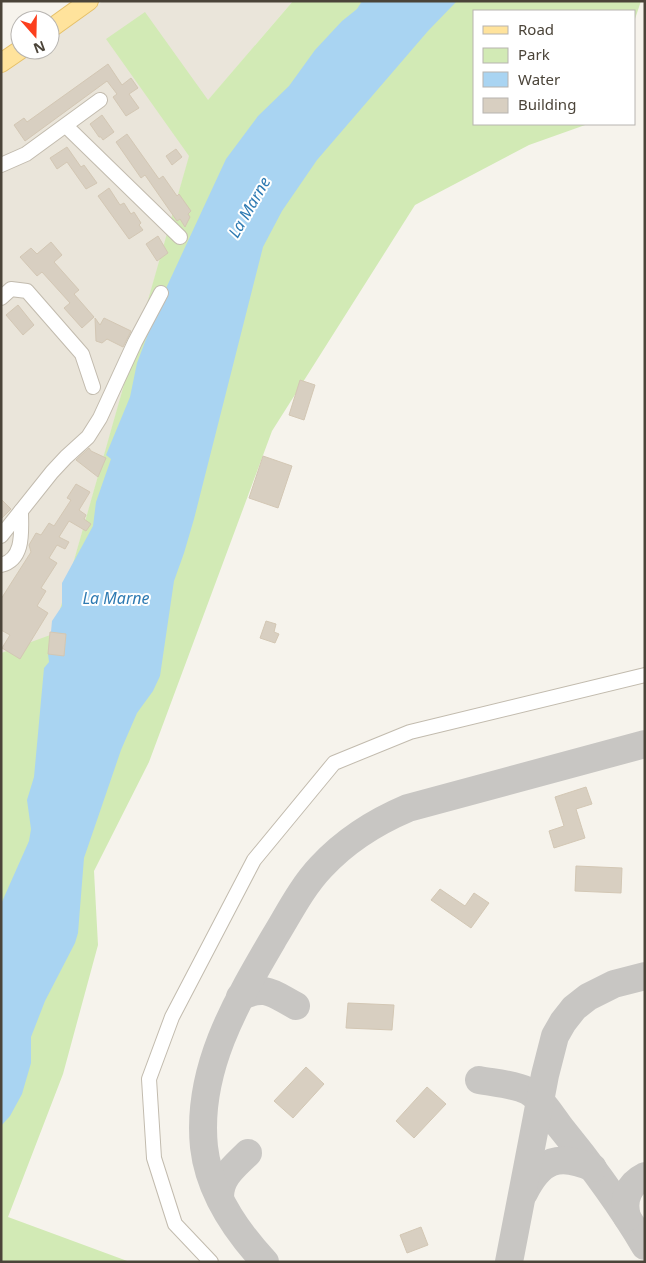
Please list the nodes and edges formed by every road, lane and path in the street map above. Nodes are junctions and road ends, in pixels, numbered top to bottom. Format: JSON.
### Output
{"nodes":[{"id":1,"x":89,"y":1,"type":"edge"},
{"id":2,"x":60,"y":22,"type":"edge"},
{"id":3,"x":100,"y":100,"type":"dead end"},
{"id":4,"x":66,"y":126,"type":"junction"},
{"id":5,"x":1,"y":166,"type":"edge"},
{"id":6,"x":180,"y":237,"type":"dead end"},
{"id":7,"x":161,"y":293,"type":"dead end"},
{"id":8,"x":1,"y":298,"type":"edge"},
{"id":9,"x":93,"y":387,"type":"dead end"},
{"id":10,"x":21,"y":511,"type":"junction"},
{"id":11,"x":1,"y":536,"type":"edge"},
{"id":12,"x":1,"y":565,"type":"edge"},
{"id":13,"x":645,"y":675,"type":"edge"},
{"id":14,"x":211,"y":1262,"type":"edge"}],
"edges":[{"from":1,"to":2,"type":"main road"},
{"from":3,"to":4,"type":"street"},
{"from":4,"to":5,"type":"street"},
{"from":4,"to":6,"type":"street"},
{"from":7,"to":10,"type":"street"},
{"from":8,"to":9,"type":"street"},
{"from":10,"to":11,"type":"street"},
{"from":10,"to":12,"type":"street"},
{"from":13,"to":14,"type":"street"}]}
